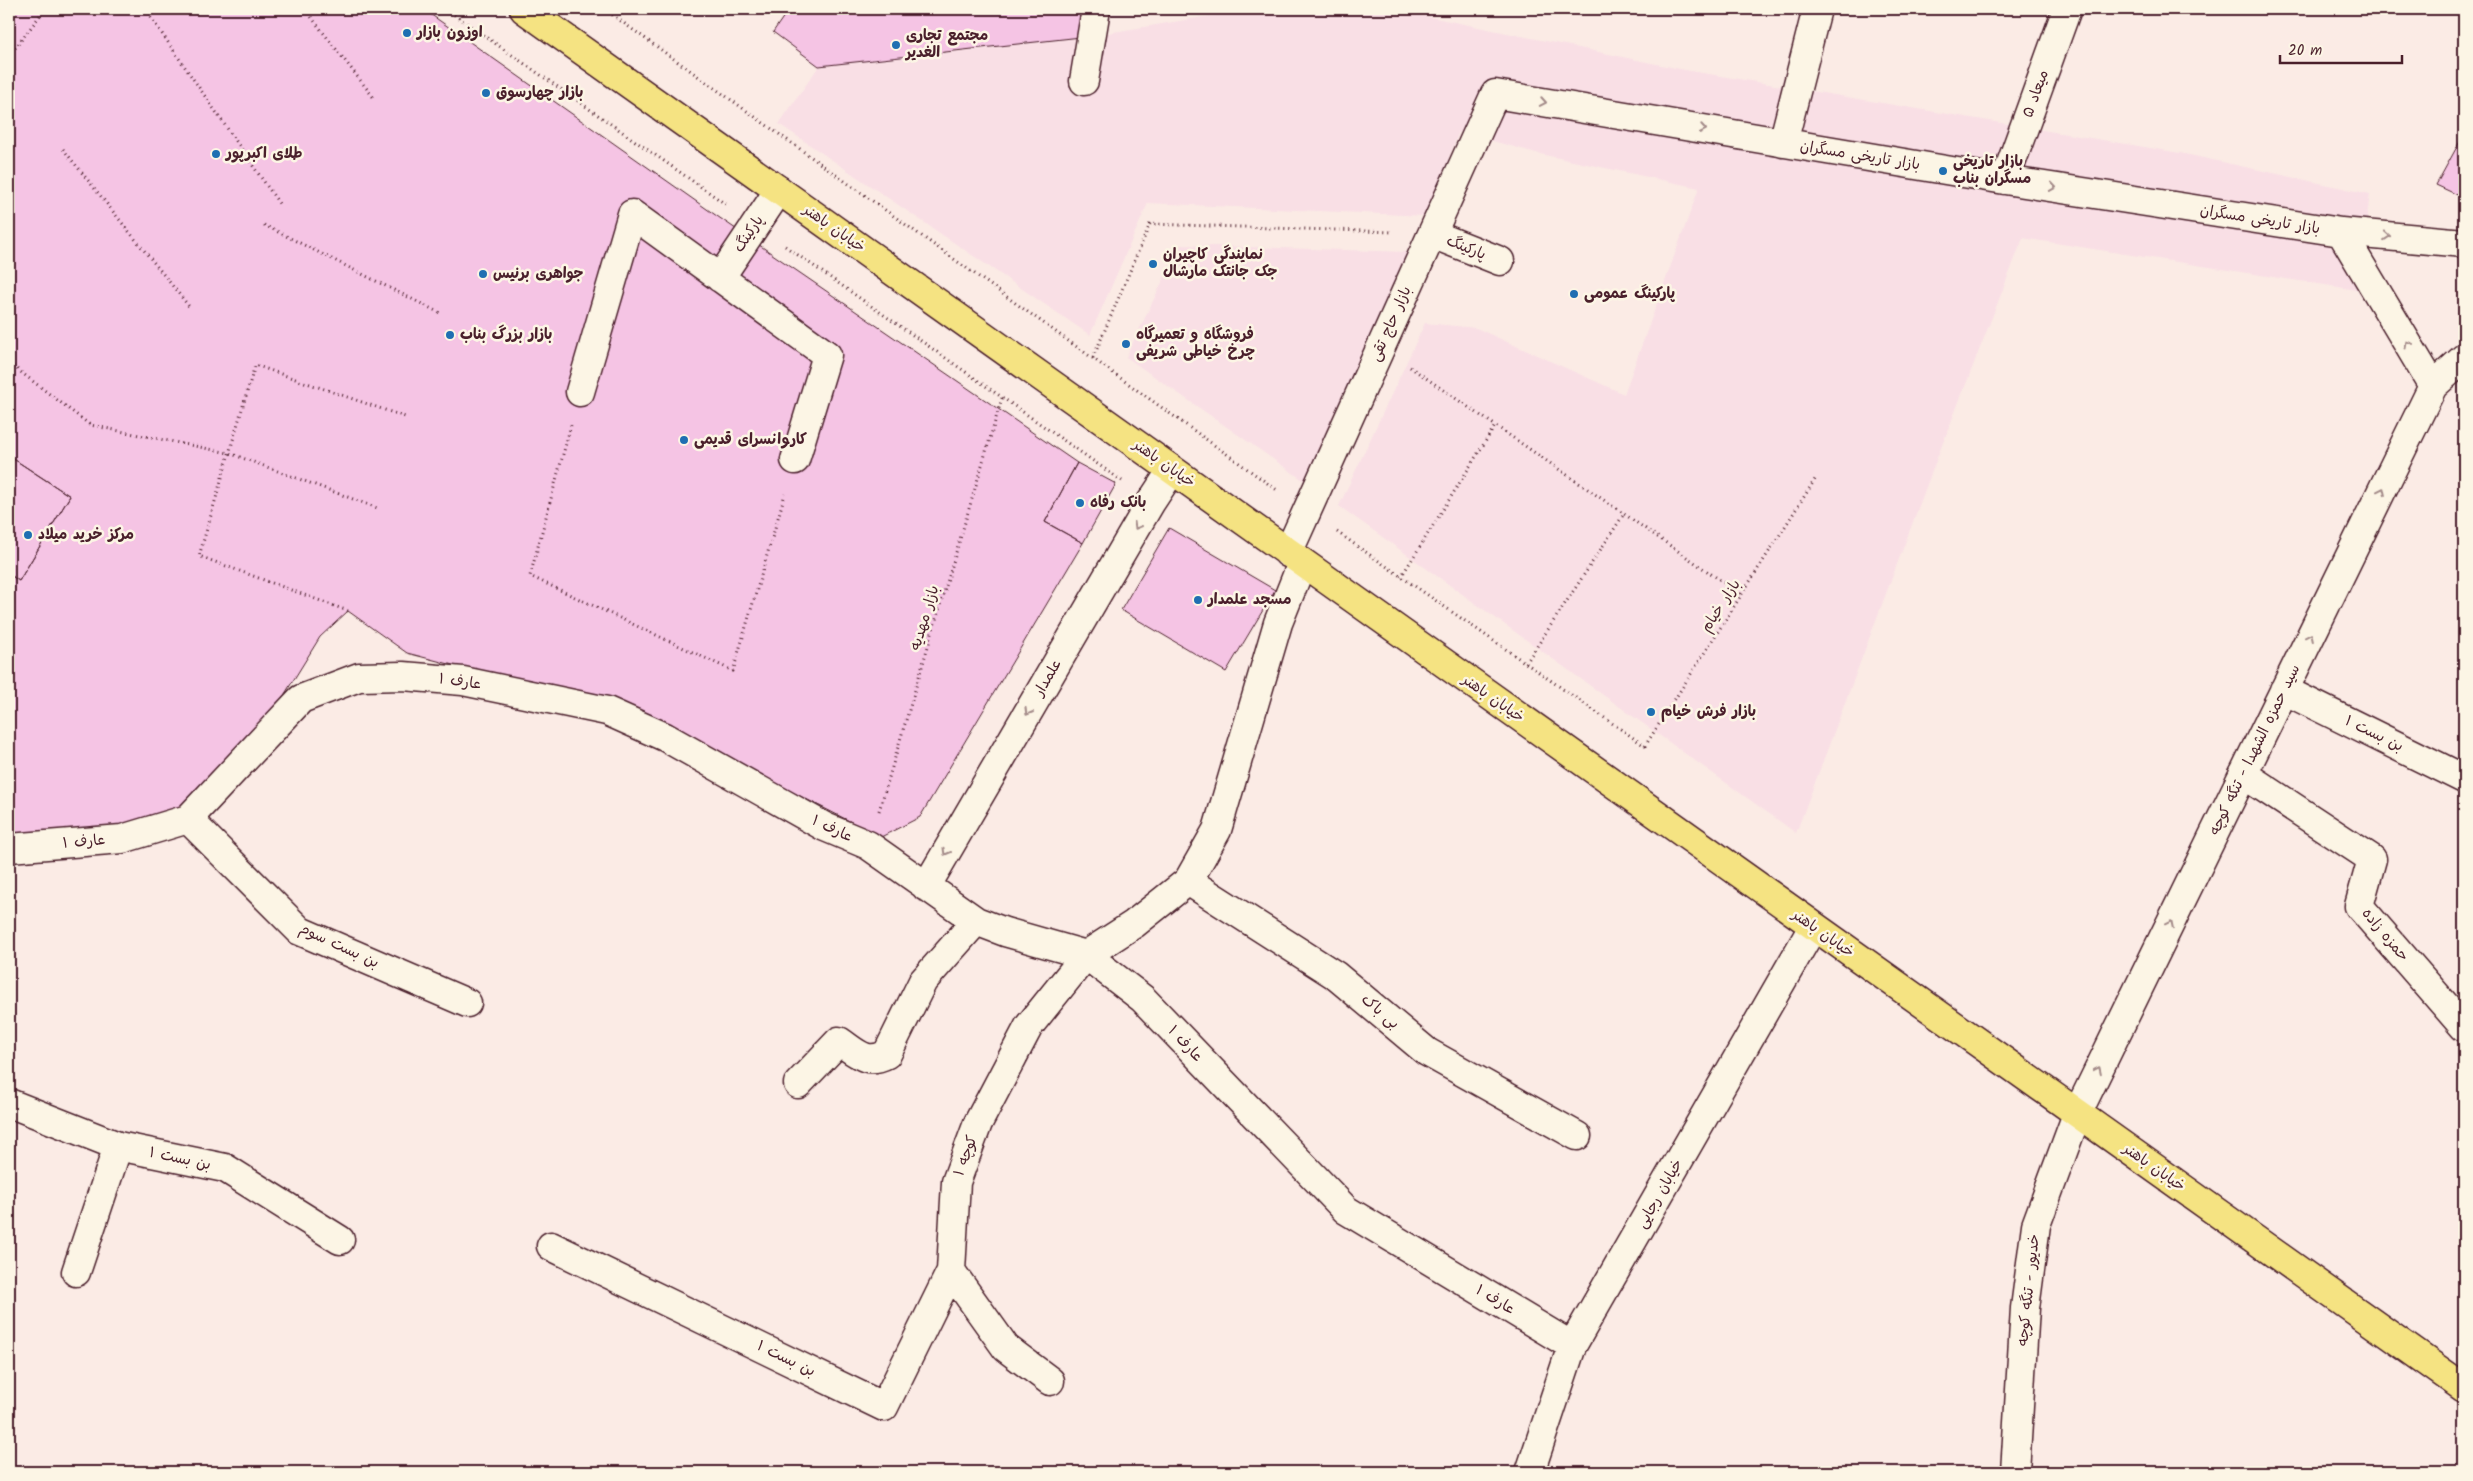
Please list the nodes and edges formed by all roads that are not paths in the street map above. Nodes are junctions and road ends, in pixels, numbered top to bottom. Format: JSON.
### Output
{"nodes":[{"id":1,"x":524,"y":9,"type":"edge"},
{"id":2,"x":1096,"y":9,"type":"edge"},
{"id":3,"x":1817,"y":9,"type":"edge"},
{"id":4,"x":2067,"y":9,"type":"edge"},
{"id":5,"x":1084,"y":81,"type":"dead end"},
{"id":6,"x":1495,"y":94,"type":"joint"},
{"id":7,"x":1783,"y":143,"type":"junction"},
{"id":8,"x":2005,"y":180,"type":"junction"},
{"id":9,"x":779,"y":190,"type":"junction"},
{"id":10,"x":2341,"y":232,"type":"junction"},
{"id":11,"x":1432,"y":234,"type":"junction"},
{"id":12,"x":2464,"y":243,"type":"edge"},
{"id":13,"x":1500,"y":262,"type":"dead end"},
{"id":14,"x":720,"y":278,"type":"junction"},
{"id":15,"x":2464,"y":358,"type":"edge"},
{"id":16,"x":2434,"y":386,"type":"junction"},
{"id":17,"x":580,"y":392,"type":"road end"},
{"id":18,"x":795,"y":460,"type":"road end"},
{"id":19,"x":1172,"y":470,"type":"junction"},
{"id":20,"x":1295,"y":558,"type":"junction"},
{"id":21,"x":2284,"y":690,"type":"junction"},
{"id":22,"x":2243,"y":774,"type":"junction"},
{"id":23,"x":2464,"y":779,"type":"edge"},
{"id":24,"x":188,"y":819,"type":"junction"},
{"id":25,"x":9,"y":848,"type":"edge"},
{"id":26,"x":1188,"y":881,"type":"junction"},
{"id":27,"x":926,"y":886,"type":"junction"},
{"id":28,"x":976,"y":920,"type":"junction"},
{"id":29,"x":1813,"y":928,"type":"junction"},
{"id":30,"x":1086,"y":955,"type":"junction"},
{"id":31,"x":467,"y":1004,"type":"dead end"},
{"id":32,"x":2464,"y":1027,"type":"edge"},
{"id":33,"x":798,"y":1084,"type":"dead end"},
{"id":34,"x":9,"y":1103,"type":"edge"},
{"id":35,"x":2077,"y":1114,"type":"junction"},
{"id":36,"x":1576,"y":1136,"type":"dead end"},
{"id":37,"x":118,"y":1146,"type":"junction"},
{"id":38,"x":340,"y":1240,"type":"dead end"},
{"id":39,"x":551,"y":1246,"type":"dead end"},
{"id":40,"x":951,"y":1271,"type":"junction"},
{"id":41,"x":76,"y":1272,"type":"dead end"},
{"id":42,"x":1572,"y":1346,"type":"junction"},
{"id":43,"x":1050,"y":1381,"type":"dead end"},
{"id":44,"x":2464,"y":1388,"type":"edge"},
{"id":45,"x":1530,"y":1472,"type":"edge"},
{"id":46,"x":2015,"y":1472,"type":"edge"}],
"edges":[{"from":1,"to":9,"type":"main road","name":"خیابان باهنر"},
{"from":2,"to":5,"type":"street"},
{"from":3,"to":7,"type":"street"},
{"from":4,"to":8,"type":"street","name":"میعاد ۵"},
{"from":6,"to":7,"type":"street","name":"بازار تاریخی مسگران","one_way":true},
{"from":6,"to":11,"type":"street","name":"بازار حاج تقی"},
{"from":7,"to":8,"type":"street","name":"بازار تاریخی مسگران"},
{"from":8,"to":10,"type":"street","name":"بازار تاریخی مسگران","one_way":true},
{"from":9,"to":14,"type":"street","name":"پارکینگ"},
{"from":9,"to":19,"type":"main road","name":"خیابان باهنر"},
{"from":10,"to":12,"type":"street","name":"بازار تاریخی مسگران","one_way":true},
{"from":16,"to":10,"type":"street","one_way":true},
{"from":11,"to":13,"type":"street","name":"پارکینگ"},
{"from":11,"to":20,"type":"street","name":"بازار حاج تقی"},
{"from":14,"to":17,"type":"street"},
{"from":14,"to":18,"type":"street"},
{"from":15,"to":16,"type":"street"},
{"from":21,"to":16,"type":"street","name":"سید حمزه الشهدا - تنگه کوچه","one_way":true},
{"from":19,"to":20,"type":"main road","name":"خیابان باهنر"},
{"from":19,"to":27,"type":"street","name":"علمدار","one_way":true},
{"from":20,"to":26,"type":"street"},
{"from":20,"to":29,"type":"main road","name":"خیابان باهنر"},
{"from":21,"to":22,"type":"street","name":"سید حمزه الشهدا - تنگه کوچه"},
{"from":21,"to":23,"type":"street","name":"بن بست ۱"},
{"from":22,"to":32,"type":"street","name":"حمزه زاده"},
{"from":35,"to":22,"type":"street","name":"سید حمزه الشهدا - تنگه کوچه","one_way":true},
{"from":24,"to":25,"type":"street","name":"عارف ۱"},
{"from":24,"to":27,"type":"street","name":"عارف ۱"},
{"from":24,"to":31,"type":"street","name":"بن بست سوم"},
{"from":26,"to":30,"type":"street"},
{"from":26,"to":36,"type":"street","name":"بی باک"},
{"from":27,"to":28,"type":"street","name":"عارف ۱"},
{"from":28,"to":30,"type":"street","name":"عارف ۱"},
{"from":28,"to":33,"type":"street"},
{"from":29,"to":35,"type":"main road","name":"خیابان باهنر"},
{"from":29,"to":42,"type":"street","name":"خیابان رجایی"},
{"from":30,"to":40,"type":"street","name":"کوچه ۱"},
{"from":30,"to":42,"type":"street","name":"عارف ۱"},
{"from":34,"to":37,"type":"street","name":"بن بست ۱"},
{"from":35,"to":44,"type":"main road","name":"خیابان باهنر"},
{"from":35,"to":46,"type":"street","name":"خدیور - تنگه کوچه"},
{"from":37,"to":38,"type":"street","name":"بن بست ۱"},
{"from":37,"to":41,"type":"street"},
{"from":39,"to":40,"type":"street","name":"بن بست ۱"},
{"from":40,"to":43,"type":"street"},
{"from":42,"to":45,"type":"street","name":"خیابان رجایی"}]}
